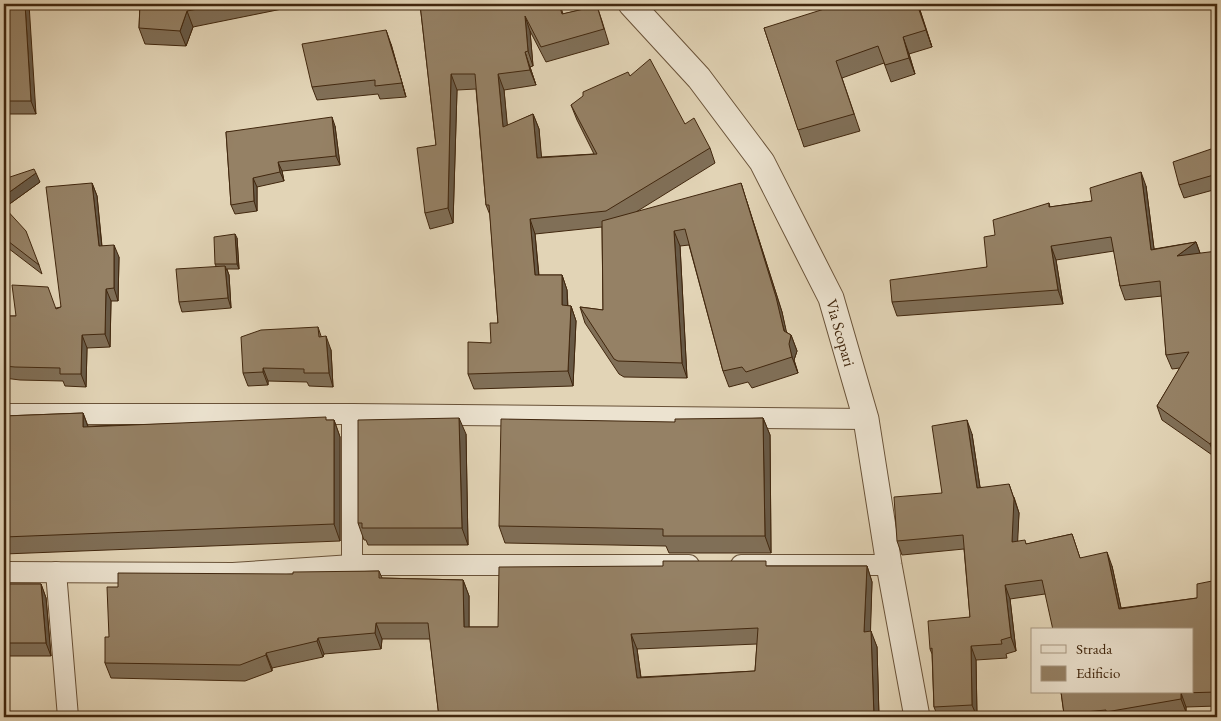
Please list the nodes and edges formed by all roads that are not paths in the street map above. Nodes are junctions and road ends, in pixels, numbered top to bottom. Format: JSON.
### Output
{"nodes":[{"id":1,"x":631,"y":4,"type":"edge"},
{"id":2,"x":4,"y":414,"type":"edge"},
{"id":3,"x":352,"y":414,"type":"junction"},
{"id":4,"x":866,"y":419,"type":"junction"},
{"id":5,"x":352,"y":565,"type":"junction"},
{"id":6,"x":889,"y":565,"type":"junction"},
{"id":7,"x":4,"y":572,"type":"edge"},
{"id":8,"x":56,"y":572,"type":"junction"},
{"id":9,"x":68,"y":717,"type":"edge"},
{"id":10,"x":917,"y":717,"type":"edge"}],
"edges":[{"from":1,"to":4,"type":"street","name":"Via Scopari"},
{"from":2,"to":3,"type":"street"},
{"from":3,"to":4,"type":"street"},
{"from":3,"to":5,"type":"street"},
{"from":4,"to":6,"type":"street","name":"Via Scopari"},
{"from":5,"to":6,"type":"street"},
{"from":5,"to":8,"type":"street"},
{"from":6,"to":10,"type":"street","name":"Via Scopari"},
{"from":7,"to":8,"type":"street"},
{"from":8,"to":9,"type":"street"}]}
